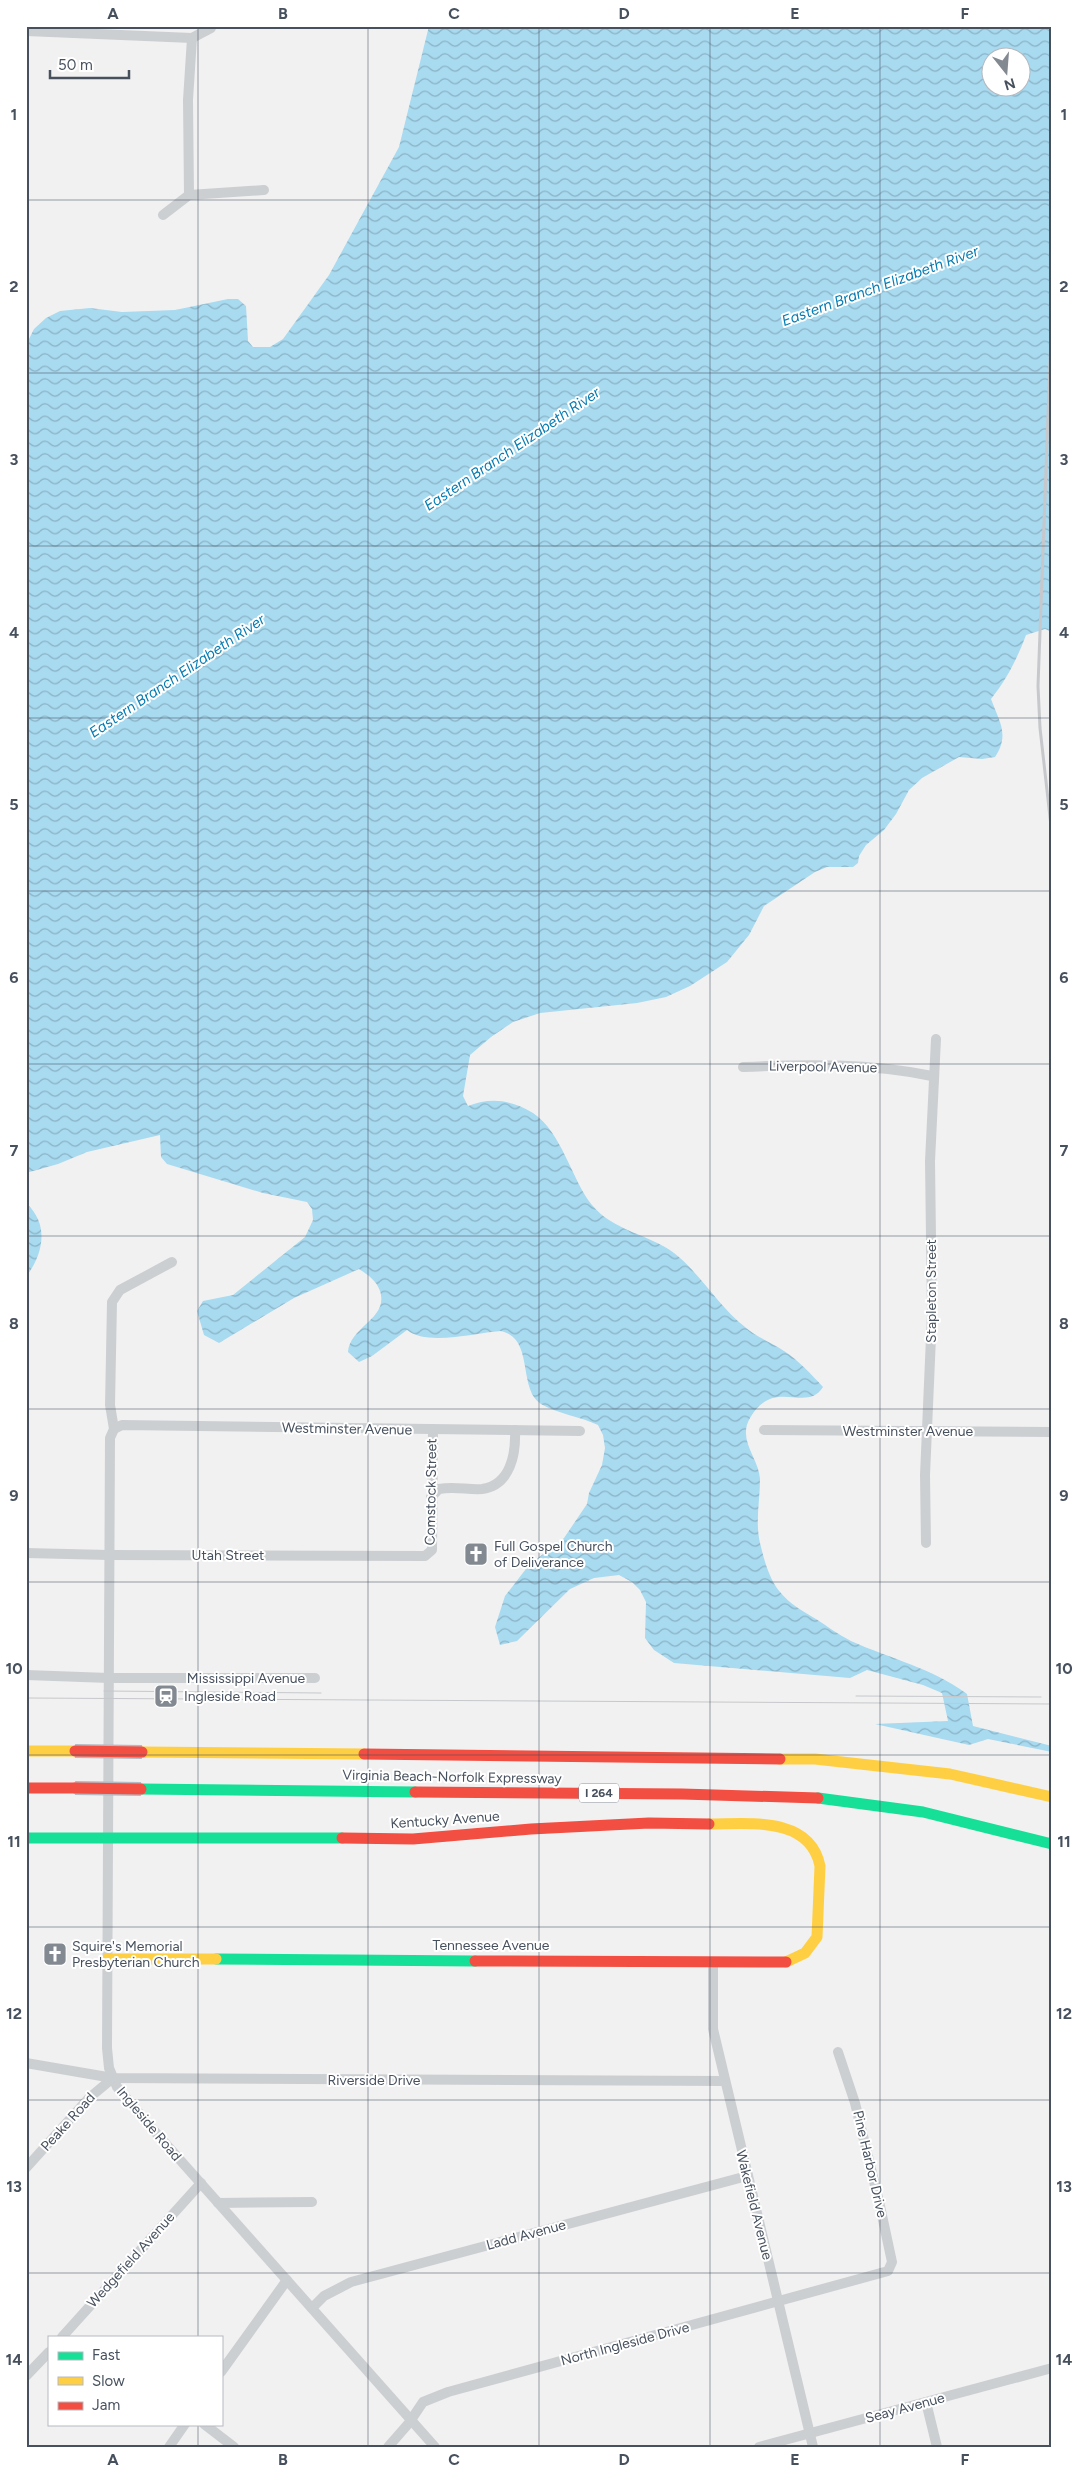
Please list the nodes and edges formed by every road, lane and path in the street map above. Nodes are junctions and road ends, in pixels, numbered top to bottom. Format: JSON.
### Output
{"nodes":[{"id":1,"x":211,"y":28,"type":"dead end"},
{"id":2,"x":86,"y":29,"type":"edge"},
{"id":3,"x":26,"y":31,"type":"edge"},
{"id":4,"x":192,"y":38,"type":"junction"},
{"id":5,"x":264,"y":190,"type":"dead end"},
{"id":6,"x":189,"y":195,"type":"junction"},
{"id":7,"x":163,"y":215,"type":"dead end"},
{"id":8,"x":936,"y":1038,"type":"dead end"},
{"id":9,"x":743,"y":1067,"type":"dead end"},
{"id":10,"x":932,"y":1076,"type":"junction"},
{"id":11,"x":172,"y":1262,"type":"dead end"},
{"id":12,"x":114,"y":1429,"type":"junction"},
{"id":13,"x":432,"y":1430,"type":"junction"},
{"id":14,"x":516,"y":1430,"type":"junction"},
{"id":15,"x":764,"y":1430,"type":"dead end"},
{"id":16,"x":580,"y":1431,"type":"dead end"},
{"id":17,"x":928,"y":1431,"type":"junction"},
{"id":18,"x":1052,"y":1432,"type":"edge"},
{"id":19,"x":432,"y":1497,"type":"junction"},
{"id":20,"x":926,"y":1543,"type":"dead end"},
{"id":21,"x":26,"y":1553,"type":"edge"},
{"id":22,"x":429,"y":1554,"type":"joint"},
{"id":23,"x":109,"y":1555,"type":"junction"},
{"id":24,"x":26,"y":1675,"type":"edge"},
{"id":25,"x":109,"y":1678,"type":"junction"},
{"id":26,"x":315,"y":1678,"type":"dead end"},
{"id":27,"x":26,"y":1751,"type":"edge"},
{"id":28,"x":26,"y":1788,"type":"edge"},
{"id":29,"x":1052,"y":1797,"type":"edge"},
{"id":30,"x":107,"y":1837,"type":"junction"},
{"id":31,"x":26,"y":1838,"type":"edge"},
{"id":32,"x":1052,"y":1844,"type":"edge"},
{"id":33,"x":820,"y":1890,"type":"joint"},
{"id":34,"x":107,"y":1959,"type":"junction"},
{"id":35,"x":713,"y":1962,"type":"junction"},
{"id":36,"x":838,"y":2052,"type":"dead end"},
{"id":37,"x":26,"y":2063,"type":"edge"},
{"id":38,"x":113,"y":2078,"type":"junction"},
{"id":39,"x":724,"y":2081,"type":"junction"},
{"id":40,"x":26,"y":2168,"type":"edge"},
{"id":41,"x":747,"y":2176,"type":"junction"},
{"id":42,"x":201,"y":2183,"type":"junction"},
{"id":43,"x":312,"y":2202,"type":"dead end"},
{"id":44,"x":218,"y":2203,"type":"junction"},
{"id":45,"x":883,"y":2274,"type":"joint"},
{"id":46,"x":287,"y":2280,"type":"junction"},
{"id":47,"x":778,"y":2302,"type":"junction"},
{"id":48,"x":312,"y":2308,"type":"junction"},
{"id":49,"x":63,"y":2336,"type":"edge"},
{"id":50,"x":48,"y":2353,"type":"edge"},
{"id":51,"x":1052,"y":2368,"type":"edge"},
{"id":52,"x":222,"y":2371,"type":"edge"},
{"id":53,"x":26,"y":2376,"type":"edge"},
{"id":54,"x":926,"y":2402,"type":"junction"},
{"id":55,"x":411,"y":2419,"type":"junction"},
{"id":56,"x":184,"y":2426,"type":"edge"},
{"id":57,"x":207,"y":2426,"type":"edge"},
{"id":58,"x":811,"y":2433,"type":"junction"},
{"id":59,"x":169,"y":2447,"type":"edge"},
{"id":60,"x":234,"y":2447,"type":"edge"},
{"id":61,"x":388,"y":2447,"type":"edge"},
{"id":62,"x":435,"y":2447,"type":"edge"},
{"id":63,"x":758,"y":2447,"type":"edge"},
{"id":64,"x":813,"y":2447,"type":"edge"},
{"id":65,"x":937,"y":2447,"type":"edge"}],
"edges":[{"from":1,"to":4,"type":"street"},
{"from":2,"to":3,"type":"street"},
{"from":2,"to":4,"type":"street"},
{"from":4,"to":6,"type":"street"},
{"from":5,"to":6,"type":"street"},
{"from":6,"to":7,"type":"street"},
{"from":8,"to":10,"type":"street","name":"Stapleton Street"},
{"from":9,"to":10,"type":"street","name":"Liverpool Avenue"},
{"from":10,"to":17,"type":"street","name":"Stapleton Street"},
{"from":11,"to":12,"type":"street","name":"Ingleside Road"},
{"from":12,"to":13,"type":"street","name":"Westminster Avenue"},
{"from":12,"to":23,"type":"street","name":"Ingleside Road"},
{"from":13,"to":14,"type":"street","name":"Westminster Avenue"},
{"from":13,"to":19,"type":"street","name":"Comstock Street"},
{"from":14,"to":16,"type":"street","name":"Westminster Avenue"},
{"from":14,"to":19,"type":"street"},
{"from":15,"to":17,"type":"street","name":"Westminster Avenue"},
{"from":17,"to":18,"type":"street","name":"Westminster Avenue"},
{"from":17,"to":20,"type":"street","name":"Stapleton Street"},
{"from":19,"to":22,"type":"street","name":"Comstock Street"},
{"from":21,"to":23,"type":"street","name":"Utah Street"},
{"from":22,"to":23,"type":"street","name":"Utah Street"},
{"from":23,"to":25,"type":"street","name":"Ingleside Road"},
{"from":24,"to":25,"type":"street","name":"Mississippi Avenue"},
{"from":25,"to":26,"type":"street","name":"Mississippi Avenue"},
{"from":25,"to":30,"type":"street","name":"Ingleside Road"},
{"from":27,"to":29,"type":"main road","name":"Virginia Beach-Norfolk Expressway","bridge":true},
{"from":28,"to":32,"type":"main road","name":"Virginia Beach-Norfolk Expressway","number":"I 264","bridge":true},
{"from":30,"to":31,"type":"main road","name":"Kentucky Avenue"},
{"from":30,"to":33,"type":"main road","name":"Kentucky Avenue"},
{"from":30,"to":34,"type":"street","name":"Ingleside Road"},
{"from":33,"to":35,"type":"main road","name":"Tennessee Avenue"},
{"from":34,"to":35,"type":"main road","name":"Tennessee Avenue"},
{"from":34,"to":38,"type":"street","name":"Ingleside Road"},
{"from":35,"to":39,"type":"street","name":"Wakefield Avenue"},
{"from":36,"to":45,"type":"street","name":"Pine Harbor Drive"},
{"from":37,"to":38,"type":"street","name":"Riverside Drive"},
{"from":38,"to":39,"type":"street","name":"Riverside Drive"},
{"from":38,"to":40,"type":"street","name":"Peake Road"},
{"from":38,"to":42,"type":"street","name":"Ingleside Road"},
{"from":39,"to":41,"type":"street","name":"Wakefield Avenue"},
{"from":41,"to":47,"type":"street","name":"Wakefield Avenue"},
{"from":41,"to":48,"type":"street","name":"Ladd Avenue"},
{"from":42,"to":44,"type":"street","name":"Ingleside Road"},
{"from":42,"to":49,"type":"street","name":"Wedgefield Avenue"},
{"from":43,"to":44,"type":"street"},
{"from":44,"to":46,"type":"street","name":"Ingleside Road"},
{"from":45,"to":47,"type":"street","name":"North Ingleside Drive"},
{"from":46,"to":48,"type":"street","name":"Ingleside Road"},
{"from":46,"to":52,"type":"street"},
{"from":47,"to":55,"type":"street","name":"North Ingleside Drive"},
{"from":47,"to":58,"type":"street","name":"Wakefield Avenue"},
{"from":48,"to":55,"type":"street","name":"Ingleside Road"},
{"from":50,"to":53,"type":"street"},
{"from":51,"to":54,"type":"street","name":"Seay Avenue"},
{"from":54,"to":58,"type":"street","name":"Seay Avenue"},
{"from":54,"to":65,"type":"street"},
{"from":55,"to":61,"type":"street","name":"North Ingleside Drive"},
{"from":55,"to":62,"type":"street","name":"Ingleside Road"},
{"from":56,"to":59,"type":"street"},
{"from":57,"to":60,"type":"street"},
{"from":58,"to":63,"type":"street","name":"Seay Avenue"},
{"from":58,"to":64,"type":"street","name":"Wakefield Avenue"}]}
